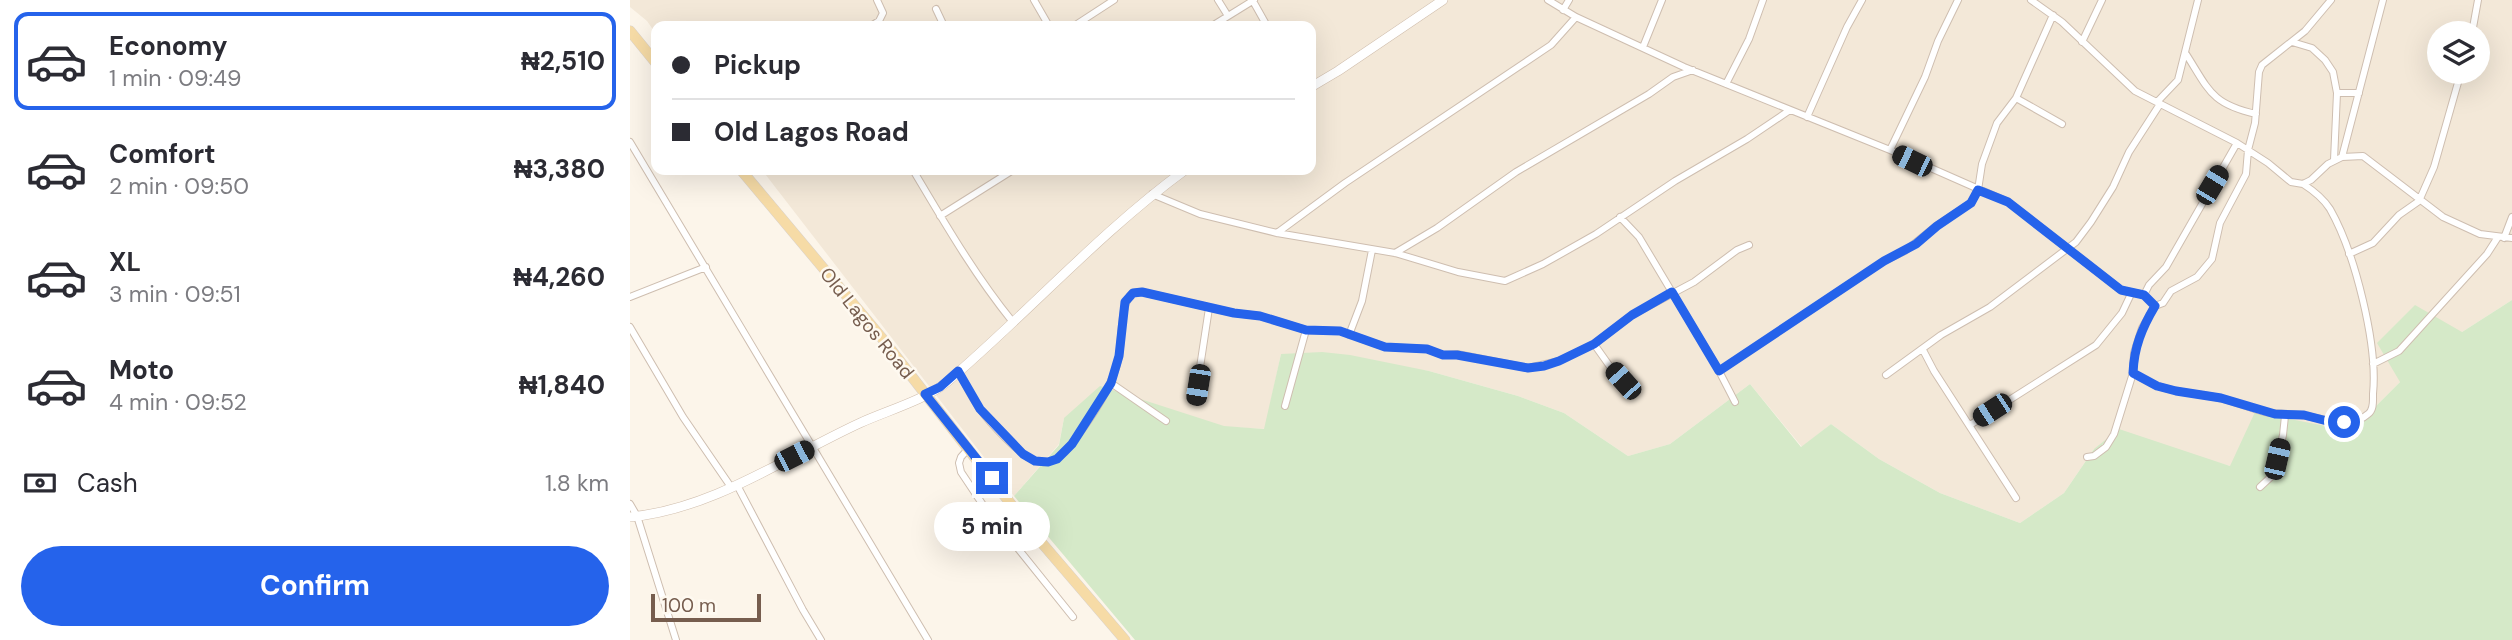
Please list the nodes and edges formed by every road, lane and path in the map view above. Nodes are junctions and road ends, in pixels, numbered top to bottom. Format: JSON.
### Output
{"nodes":[{"id":1,"x":877,"y":0,"type":"edge"},
{"id":2,"x":1034,"y":0,"type":"edge"},
{"id":3,"x":1114,"y":0,"type":"edge"},
{"id":4,"x":1219,"y":0,"type":"edge"},
{"id":5,"x":1253,"y":0,"type":"edge"},
{"id":6,"x":1443,"y":0,"type":"edge"},
{"id":7,"x":1548,"y":0,"type":"edge"},
{"id":8,"x":1569,"y":0,"type":"edge"},
{"id":9,"x":1662,"y":0,"type":"edge"},
{"id":10,"x":1763,"y":0,"type":"edge"},
{"id":11,"x":1862,"y":0,"type":"edge"},
{"id":12,"x":1958,"y":0,"type":"edge"},
{"id":13,"x":2031,"y":0,"type":"edge"},
{"id":14,"x":2102,"y":0,"type":"edge"},
{"id":15,"x":2198,"y":0,"type":"edge"},
{"id":16,"x":2331,"y":0,"type":"edge"},
{"id":17,"x":2383,"y":0,"type":"edge"},
{"id":18,"x":2478,"y":0,"type":"edge"},
{"id":19,"x":936,"y":9,"type":"dead end"},
{"id":20,"x":1563,"y":10,"type":"junction"},
{"id":21,"x":1228,"y":16,"type":"junction"},
{"id":22,"x":2053,"y":16,"type":"junction"},
{"id":23,"x":1576,"y":17,"type":"junction"},
{"id":24,"x":879,"y":21,"type":"edge"},
{"id":25,"x":942,"y":21,"type":"edge"},
{"id":26,"x":1046,"y":21,"type":"edge"},
{"id":27,"x":1082,"y":21,"type":"edge"},
{"id":28,"x":1220,"y":21,"type":"edge"},
{"id":29,"x":1264,"y":21,"type":"edge"},
{"id":30,"x":2474,"y":21,"type":"edge"},
{"id":31,"x":630,"y":31,"type":"edge"},
{"id":32,"x":2082,"y":42,"type":"junction"},
{"id":33,"x":2292,"y":42,"type":"junction"},
{"id":34,"x":1643,"y":47,"type":"junction"},
{"id":35,"x":2186,"y":54,"type":"junction"},
{"id":36,"x":651,"y":58,"type":"edge"},
{"id":37,"x":1676,"y":63,"type":"junction"},
{"id":38,"x":1693,"y":70,"type":"junction"},
{"id":39,"x":1673,"y":77,"type":"junction"},
{"id":40,"x":1316,"y":84,"type":"edge"},
{"id":41,"x":1726,"y":84,"type":"junction"},
{"id":42,"x":2458,"y":84,"type":"edge"},
{"id":43,"x":2337,"y":93,"type":"junction"},
{"id":44,"x":2359,"y":93,"type":"junction"},
{"id":45,"x":2016,"y":98,"type":"junction"},
{"id":46,"x":2159,"y":103,"type":"junction"},
{"id":47,"x":1790,"y":110,"type":"junction"},
{"id":48,"x":2256,"y":114,"type":"junction"},
{"id":49,"x":1807,"y":117,"type":"junction"},
{"id":50,"x":2062,"y":124,"type":"dead end"},
{"id":51,"x":630,"y":142,"type":"edge"},
{"id":52,"x":2237,"y":144,"type":"junction"},
{"id":53,"x":1890,"y":150,"type":"junction"},
{"id":54,"x":2248,"y":150,"type":"junction"},
{"id":55,"x":2342,"y":157,"type":"junction"},
{"id":56,"x":2334,"y":160,"type":"junction"},
{"id":57,"x":745,"y":175,"type":"edge"},
{"id":58,"x":916,"y":175,"type":"edge"},
{"id":59,"x":1005,"y":175,"type":"edge"},
{"id":60,"x":1178,"y":175,"type":"edge"},
{"id":61,"x":2303,"y":184,"type":"junction"},
{"id":62,"x":1978,"y":190,"type":"junction"},
{"id":63,"x":1152,"y":194,"type":"junction"},
{"id":64,"x":2419,"y":201,"type":"junction"},
{"id":65,"x":940,"y":216,"type":"junction"},
{"id":66,"x":1620,"y":217,"type":"junction"},
{"id":67,"x":2512,"y":217,"type":"edge"},
{"id":68,"x":1277,"y":233,"type":"junction"},
{"id":69,"x":2501,"y":237,"type":"junction"},
{"id":70,"x":2512,"y":238,"type":"edge"},
{"id":71,"x":1414,"y":243,"type":"junction"},
{"id":72,"x":1749,"y":245,"type":"dead end"},
{"id":73,"x":2068,"y":248,"type":"junction"},
{"id":74,"x":1372,"y":250,"type":"junction"},
{"id":75,"x":1395,"y":253,"type":"junction"},
{"id":76,"x":2349,"y":254,"type":"junction"},
{"id":77,"x":1411,"y":257,"type":"junction"},
{"id":78,"x":706,"y":267,"type":"junction"},
{"id":79,"x":1672,"y":292,"type":"junction"},
{"id":80,"x":2131,"y":294,"type":"junction"},
{"id":81,"x":2144,"y":295,"type":"junction"},
{"id":82,"x":630,"y":298,"type":"edge"},
{"id":83,"x":2155,"y":306,"type":"junction"},
{"id":84,"x":1209,"y":308,"type":"junction"},
{"id":85,"x":1012,"y":321,"type":"junction"},
{"id":86,"x":630,"y":327,"type":"edge"},
{"id":87,"x":1306,"y":330,"type":"junction"},
{"id":88,"x":1349,"y":335,"type":"junction"},
{"id":89,"x":1594,"y":344,"type":"junction"},
{"id":90,"x":1923,"y":350,"type":"junction"},
{"id":91,"x":2373,"y":364,"type":"junction"},
{"id":92,"x":958,"y":371,"type":"junction"},
{"id":93,"x":1719,"y":371,"type":"junction"},
{"id":94,"x":2133,"y":373,"type":"junction"},
{"id":95,"x":1886,"y":375,"type":"dead end"},
{"id":96,"x":1111,"y":383,"type":"junction"},
{"id":97,"x":1634,"y":391,"type":"dead end"},
{"id":98,"x":925,"y":394,"type":"junction"},
{"id":99,"x":1195,"y":400,"type":"dead end"},
{"id":100,"x":1735,"y":402,"type":"dead end"},
{"id":101,"x":1286,"y":406,"type":"dead end"},
{"id":102,"x":2285,"y":416,"type":"junction"},
{"id":103,"x":1166,"y":421,"type":"dead end"},
{"id":104,"x":1970,"y":425,"type":"junction"},
{"id":105,"x":814,"y":446,"type":"junction"},
{"id":106,"x":969,"y":448,"type":"junction"},
{"id":107,"x":2087,"y":457,"type":"dead end"},
{"id":108,"x":734,"y":486,"type":"junction"},
{"id":109,"x":2260,"y":486,"type":"dead end"},
{"id":110,"x":2016,"y":498,"type":"dead end"},
{"id":111,"x":630,"y":504,"type":"edge"},
{"id":112,"x":634,"y":517,"type":"edge"},
{"id":113,"x":1073,"y":617,"type":"dead end"},
{"id":114,"x":676,"y":640,"type":"edge"},
{"id":115,"x":821,"y":640,"type":"edge"},
{"id":116,"x":928,"y":640,"type":"edge"},
{"id":117,"x":1125,"y":640,"type":"edge"}],
"edges":[{"from":1,"to":24,"type":"street"},
{"from":2,"to":26,"type":"street"},
{"from":3,"to":27,"type":"street"},
{"from":4,"to":21,"type":"street"},
{"from":5,"to":21,"type":"street"},
{"from":5,"to":29,"type":"street"},
{"from":6,"to":40,"type":"street"},
{"from":7,"to":20,"type":"street"},
{"from":8,"to":20,"type":"street"},
{"from":9,"to":34,"type":"street"},
{"from":10,"to":41,"type":"street"},
{"from":11,"to":49,"type":"street"},
{"from":12,"to":53,"type":"street"},
{"from":13,"to":22,"type":"street"},
{"from":14,"to":32,"type":"street"},
{"from":15,"to":35,"type":"street"},
{"from":16,"to":33,"type":"street"},
{"from":17,"to":44,"type":"street"},
{"from":18,"to":30,"type":"street"},
{"from":19,"to":25,"type":"street"},
{"from":20,"to":23,"type":"street"},
{"from":21,"to":28,"type":"street"},
{"from":22,"to":32,"type":"street"},
{"from":22,"to":45,"type":"street"},
{"from":23,"to":34,"type":"street"},
{"from":23,"to":68,"type":"street"},
{"from":31,"to":36,"type":"main road"},
{"from":32,"to":46,"type":"street"},
{"from":33,"to":43,"type":"street"},
{"from":33,"to":48,"type":"street"},
{"from":34,"to":37,"type":"street"},
{"from":35,"to":46,"type":"street"},
{"from":35,"to":48,"type":"street"},
{"from":37,"to":38,"type":"street"},
{"from":37,"to":39,"type":"street"},
{"from":38,"to":39,"type":"street"},
{"from":38,"to":41,"type":"street"},
{"from":39,"to":71,"type":"street"},
{"from":41,"to":47,"type":"street"},
{"from":42,"to":64,"type":"street"},
{"from":43,"to":44,"type":"street"},
{"from":43,"to":56,"type":"street"},
{"from":44,"to":55,"type":"street"},
{"from":45,"to":50,"type":"street"},
{"from":45,"to":62,"type":"street"},
{"from":46,"to":52,"type":"street"},
{"from":46,"to":73,"type":"street"},
{"from":47,"to":49,"type":"street"},
{"from":47,"to":66,"type":"street"},
{"from":48,"to":54,"type":"street"},
{"from":49,"to":53,"type":"street"},
{"from":51,"to":78,"type":"street"},
{"from":52,"to":54,"type":"street"},
{"from":52,"to":81,"type":"street"},
{"from":53,"to":62,"type":"street"},
{"from":54,"to":61,"type":"street"},
{"from":54,"to":83,"type":"street"},
{"from":55,"to":56,"type":"street"},
{"from":55,"to":64,"type":"street"},
{"from":56,"to":61,"type":"street"},
{"from":57,"to":98,"type":"main road","name":"Old Lagos Road"},
{"from":58,"to":65,"type":"street"},
{"from":59,"to":65,"type":"street"},
{"from":60,"to":63,"type":"street"},
{"from":61,"to":76,"type":"street"},
{"from":62,"to":73,"type":"street"},
{"from":62,"to":93,"type":"street"},
{"from":63,"to":68,"type":"street"},
{"from":63,"to":85,"type":"street"},
{"from":64,"to":69,"type":"street"},
{"from":64,"to":76,"type":"street"},
{"from":65,"to":85,"type":"street"},
{"from":66,"to":77,"type":"street"},
{"from":66,"to":79,"type":"street"},
{"from":67,"to":69,"type":"street"},
{"from":68,"to":74,"type":"street"},
{"from":69,"to":70,"type":"street"},
{"from":69,"to":91,"type":"street"},
{"from":71,"to":75,"type":"street"},
{"from":71,"to":77,"type":"street"},
{"from":72,"to":79,"type":"street"},
{"from":73,"to":80,"type":"street"},
{"from":73,"to":90,"type":"street"},
{"from":74,"to":75,"type":"street"},
{"from":74,"to":88,"type":"street"},
{"from":75,"to":77,"type":"street"},
{"from":76,"to":91,"type":"street"},
{"from":78,"to":82,"type":"street"},
{"from":78,"to":105,"type":"street"},
{"from":79,"to":89,"type":"street"},
{"from":79,"to":93,"type":"street"},
{"from":80,"to":81,"type":"street"},
{"from":80,"to":104,"type":"street"},
{"from":81,"to":83,"type":"street"},
{"from":83,"to":94,"type":"street"},
{"from":84,"to":87,"type":"street"},
{"from":84,"to":96,"type":"street"},
{"from":84,"to":99,"type":"street"},
{"from":85,"to":92,"type":"street"},
{"from":86,"to":108,"type":"street"},
{"from":87,"to":88,"type":"street"},
{"from":87,"to":101,"type":"street"},
{"from":88,"to":89,"type":"street"},
{"from":89,"to":97,"type":"street"},
{"from":90,"to":95,"type":"street"},
{"from":90,"to":104,"type":"street"},
{"from":91,"to":102,"type":"street"},
{"from":92,"to":96,"type":"street"},
{"from":92,"to":98,"type":"street"},
{"from":93,"to":100,"type":"street"},
{"from":94,"to":102,"type":"street"},
{"from":94,"to":107,"type":"street"},
{"from":96,"to":103,"type":"street"},
{"from":98,"to":105,"type":"street"},
{"from":98,"to":106,"type":"main road","name":"Old Lagos Road"},
{"from":102,"to":109,"type":"street"},
{"from":104,"to":110,"type":"street"},
{"from":105,"to":108,"type":"street"},
{"from":105,"to":116,"type":"street"},
{"from":106,"to":113,"type":"street"},
{"from":106,"to":117,"type":"main road","name":"Old Lagos Road"},
{"from":108,"to":112,"type":"street"},
{"from":108,"to":115,"type":"street"},
{"from":111,"to":112,"type":"street"},
{"from":112,"to":114,"type":"street"}]}
